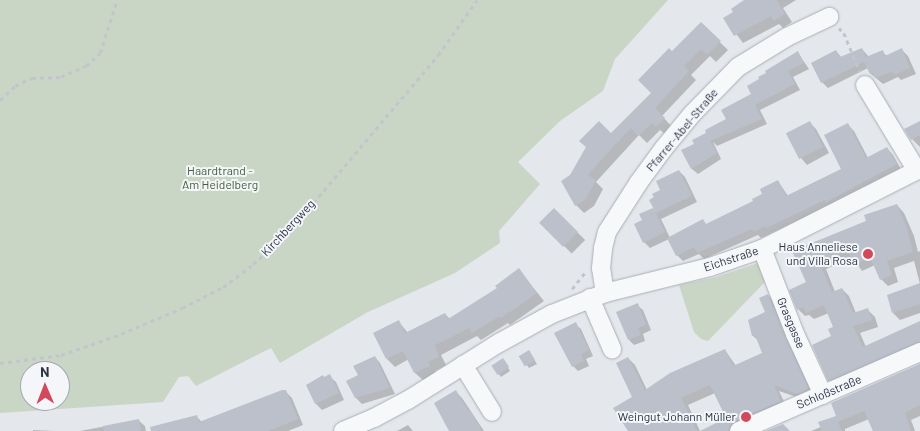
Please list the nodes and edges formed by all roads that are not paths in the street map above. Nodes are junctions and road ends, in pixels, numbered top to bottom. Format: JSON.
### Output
{"nodes":[{"id":1,"x":829,"y":17,"type":"road end"},
{"id":2,"x":865,"y":85,"type":"road end"},
{"id":3,"x":918,"y":170,"type":"edge"},
{"id":4,"x":762,"y":249,"type":"junction"},
{"id":5,"x":597,"y":296,"type":"junction"},
{"id":6,"x":612,"y":349,"type":"dead end"},
{"id":7,"x":920,"y":352,"type":"edge"},
{"id":8,"x":463,"y":366,"type":"junction"},
{"id":9,"x":823,"y":395,"type":"junction"},
{"id":10,"x":492,"y":412,"type":"dead end"},
{"id":11,"x":343,"y":431,"type":"edge"},
{"id":12,"x":739,"y":431,"type":"edge"}],
"edges":[{"from":1,"to":5,"type":"street","name":"Pfarrer-Abel-Straße"},
{"from":2,"to":3,"type":"street","name":"Eichstraße"},
{"from":3,"to":4,"type":"street","name":"Eichstraße"},
{"from":4,"to":5,"type":"street","name":"Eichstraße"},
{"from":4,"to":9,"type":"street","name":"Grasgasse"},
{"from":5,"to":6,"type":"street"},
{"from":5,"to":8,"type":"street","name":"Eichstraße"},
{"from":7,"to":9,"type":"street","name":"Schloßstraße"},
{"from":8,"to":10,"type":"street"},
{"from":8,"to":11,"type":"street","name":"Eichstraße"},
{"from":9,"to":12,"type":"street","name":"Schloßstraße"}]}
